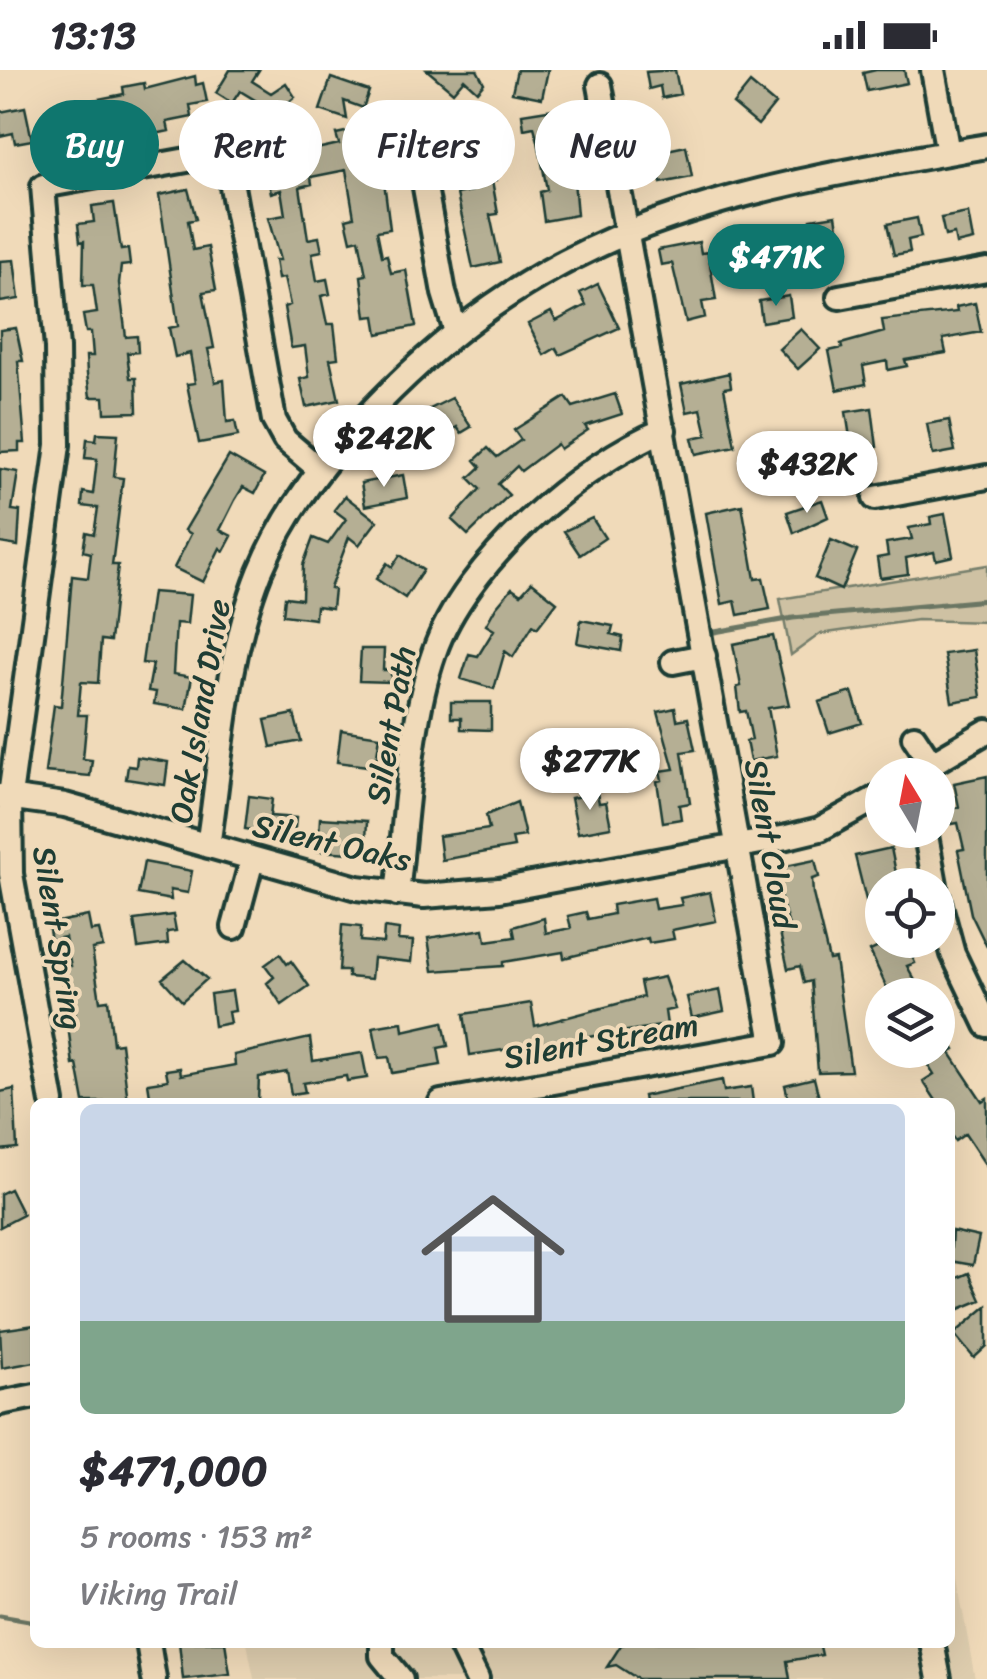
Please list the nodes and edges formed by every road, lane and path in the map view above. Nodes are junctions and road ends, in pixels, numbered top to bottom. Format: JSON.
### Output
{"nodes":[{"id":1,"x":933,"y":70,"type":"edge"},
{"id":2,"x":600,"y":86,"type":"dead end"},
{"id":3,"x":987,"y":146,"type":"edge"},
{"id":4,"x":948,"y":153,"type":"junction"},
{"id":5,"x":425,"y":190,"type":"edge"},
{"id":6,"x":625,"y":231,"type":"junction"},
{"id":7,"x":987,"y":270,"type":"edge"},
{"id":8,"x":840,"y":296,"type":"dead end"},
{"id":9,"x":456,"y":332,"type":"junction"},
{"id":10,"x":664,"y":430,"type":"junction"},
{"id":11,"x":319,"y":469,"type":"junction"},
{"id":12,"x":987,"y":477,"type":"edge"},
{"id":13,"x":875,"y":498,"type":"dead end"},
{"id":14,"x":704,"y":656,"type":"junction"},
{"id":15,"x":673,"y":662,"type":"dead end"},
{"id":16,"x":987,"y":731,"type":"edge"},
{"id":17,"x":914,"y":737,"type":"dead end"},
{"id":18,"x":919,"y":758,"type":"edge"},
{"id":19,"x":939,"y":758,"type":"edge"},
{"id":20,"x":5,"y":796,"type":"edge"},
{"id":21,"x":865,"y":804,"type":"edge"},
{"id":22,"x":208,"y":846,"type":"junction"},
{"id":23,"x":738,"y":848,"type":"junction"},
{"id":24,"x":252,"y":860,"type":"junction"},
{"id":25,"x":396,"y":894,"type":"junction"},
{"id":26,"x":234,"y":927,"type":"dead end"},
{"id":27,"x":955,"y":958,"type":"edge"},
{"id":28,"x":987,"y":1025,"type":"edge"},
{"id":29,"x":773,"y":1043,"type":"joint"},
{"id":30,"x":51,"y":1098,"type":"edge"},
{"id":31,"x":464,"y":1098,"type":"edge"},
{"id":32,"x":30,"y":1397,"type":"edge"},
{"id":33,"x":0,"y":1402,"type":"edge"},
{"id":34,"x":149,"y":1648,"type":"edge"},
{"id":35,"x":382,"y":1648,"type":"edge"},
{"id":36,"x":462,"y":1648,"type":"edge"},
{"id":37,"x":933,"y":1648,"type":"edge"},
{"id":38,"x":154,"y":1679,"type":"edge"},
{"id":39,"x":401,"y":1679,"type":"edge"},
{"id":40,"x":478,"y":1679,"type":"edge"},
{"id":41,"x":939,"y":1679,"type":"edge"}],
"edges":[{"from":1,"to":4,"type":"street"},
{"from":2,"to":6,"type":"street","name":"Silent Cloud"},
{"from":3,"to":4,"type":"street","name":"Oak Island Drive"},
{"from":4,"to":6,"type":"street","name":"Oak Island Drive"},
{"from":5,"to":9,"type":"street"},
{"from":6,"to":9,"type":"street","name":"Oak Island Drive"},
{"from":6,"to":10,"type":"street","name":"Silent Cloud"},
{"from":7,"to":8,"type":"street"},
{"from":9,"to":11,"type":"street","name":"Oak Island Drive"},
{"from":10,"to":14,"type":"street","name":"Silent Cloud"},
{"from":10,"to":25,"type":"street","name":"Silent Path"},
{"from":11,"to":20,"type":"street","name":"Silent Spring"},
{"from":11,"to":22,"type":"street","name":"Oak Island Drive"},
{"from":12,"to":13,"type":"street"},
{"from":14,"to":15,"type":"street"},
{"from":14,"to":23,"type":"street","name":"Silent Cloud"},
{"from":16,"to":19,"type":"street"},
{"from":17,"to":18,"type":"street"},
{"from":20,"to":22,"type":"street","name":"Silent Oaks"},
{"from":20,"to":30,"type":"street","name":"Silent Spring"},
{"from":21,"to":23,"type":"street","name":"Silent Oaks"},
{"from":22,"to":24,"type":"street","name":"Silent Oaks"},
{"from":23,"to":25,"type":"street","name":"Silent Oaks"},
{"from":23,"to":29,"type":"street","name":"Silent Cloud"},
{"from":24,"to":25,"type":"street","name":"Silent Oaks"},
{"from":24,"to":26,"type":"street"},
{"from":27,"to":28,"type":"street"},
{"from":29,"to":31,"type":"street","name":"Silent Stream"},
{"from":32,"to":33,"type":"street"},
{"from":34,"to":38,"type":"street"},
{"from":35,"to":39,"type":"street"},
{"from":36,"to":40,"type":"street"},
{"from":37,"to":41,"type":"street"}]}
